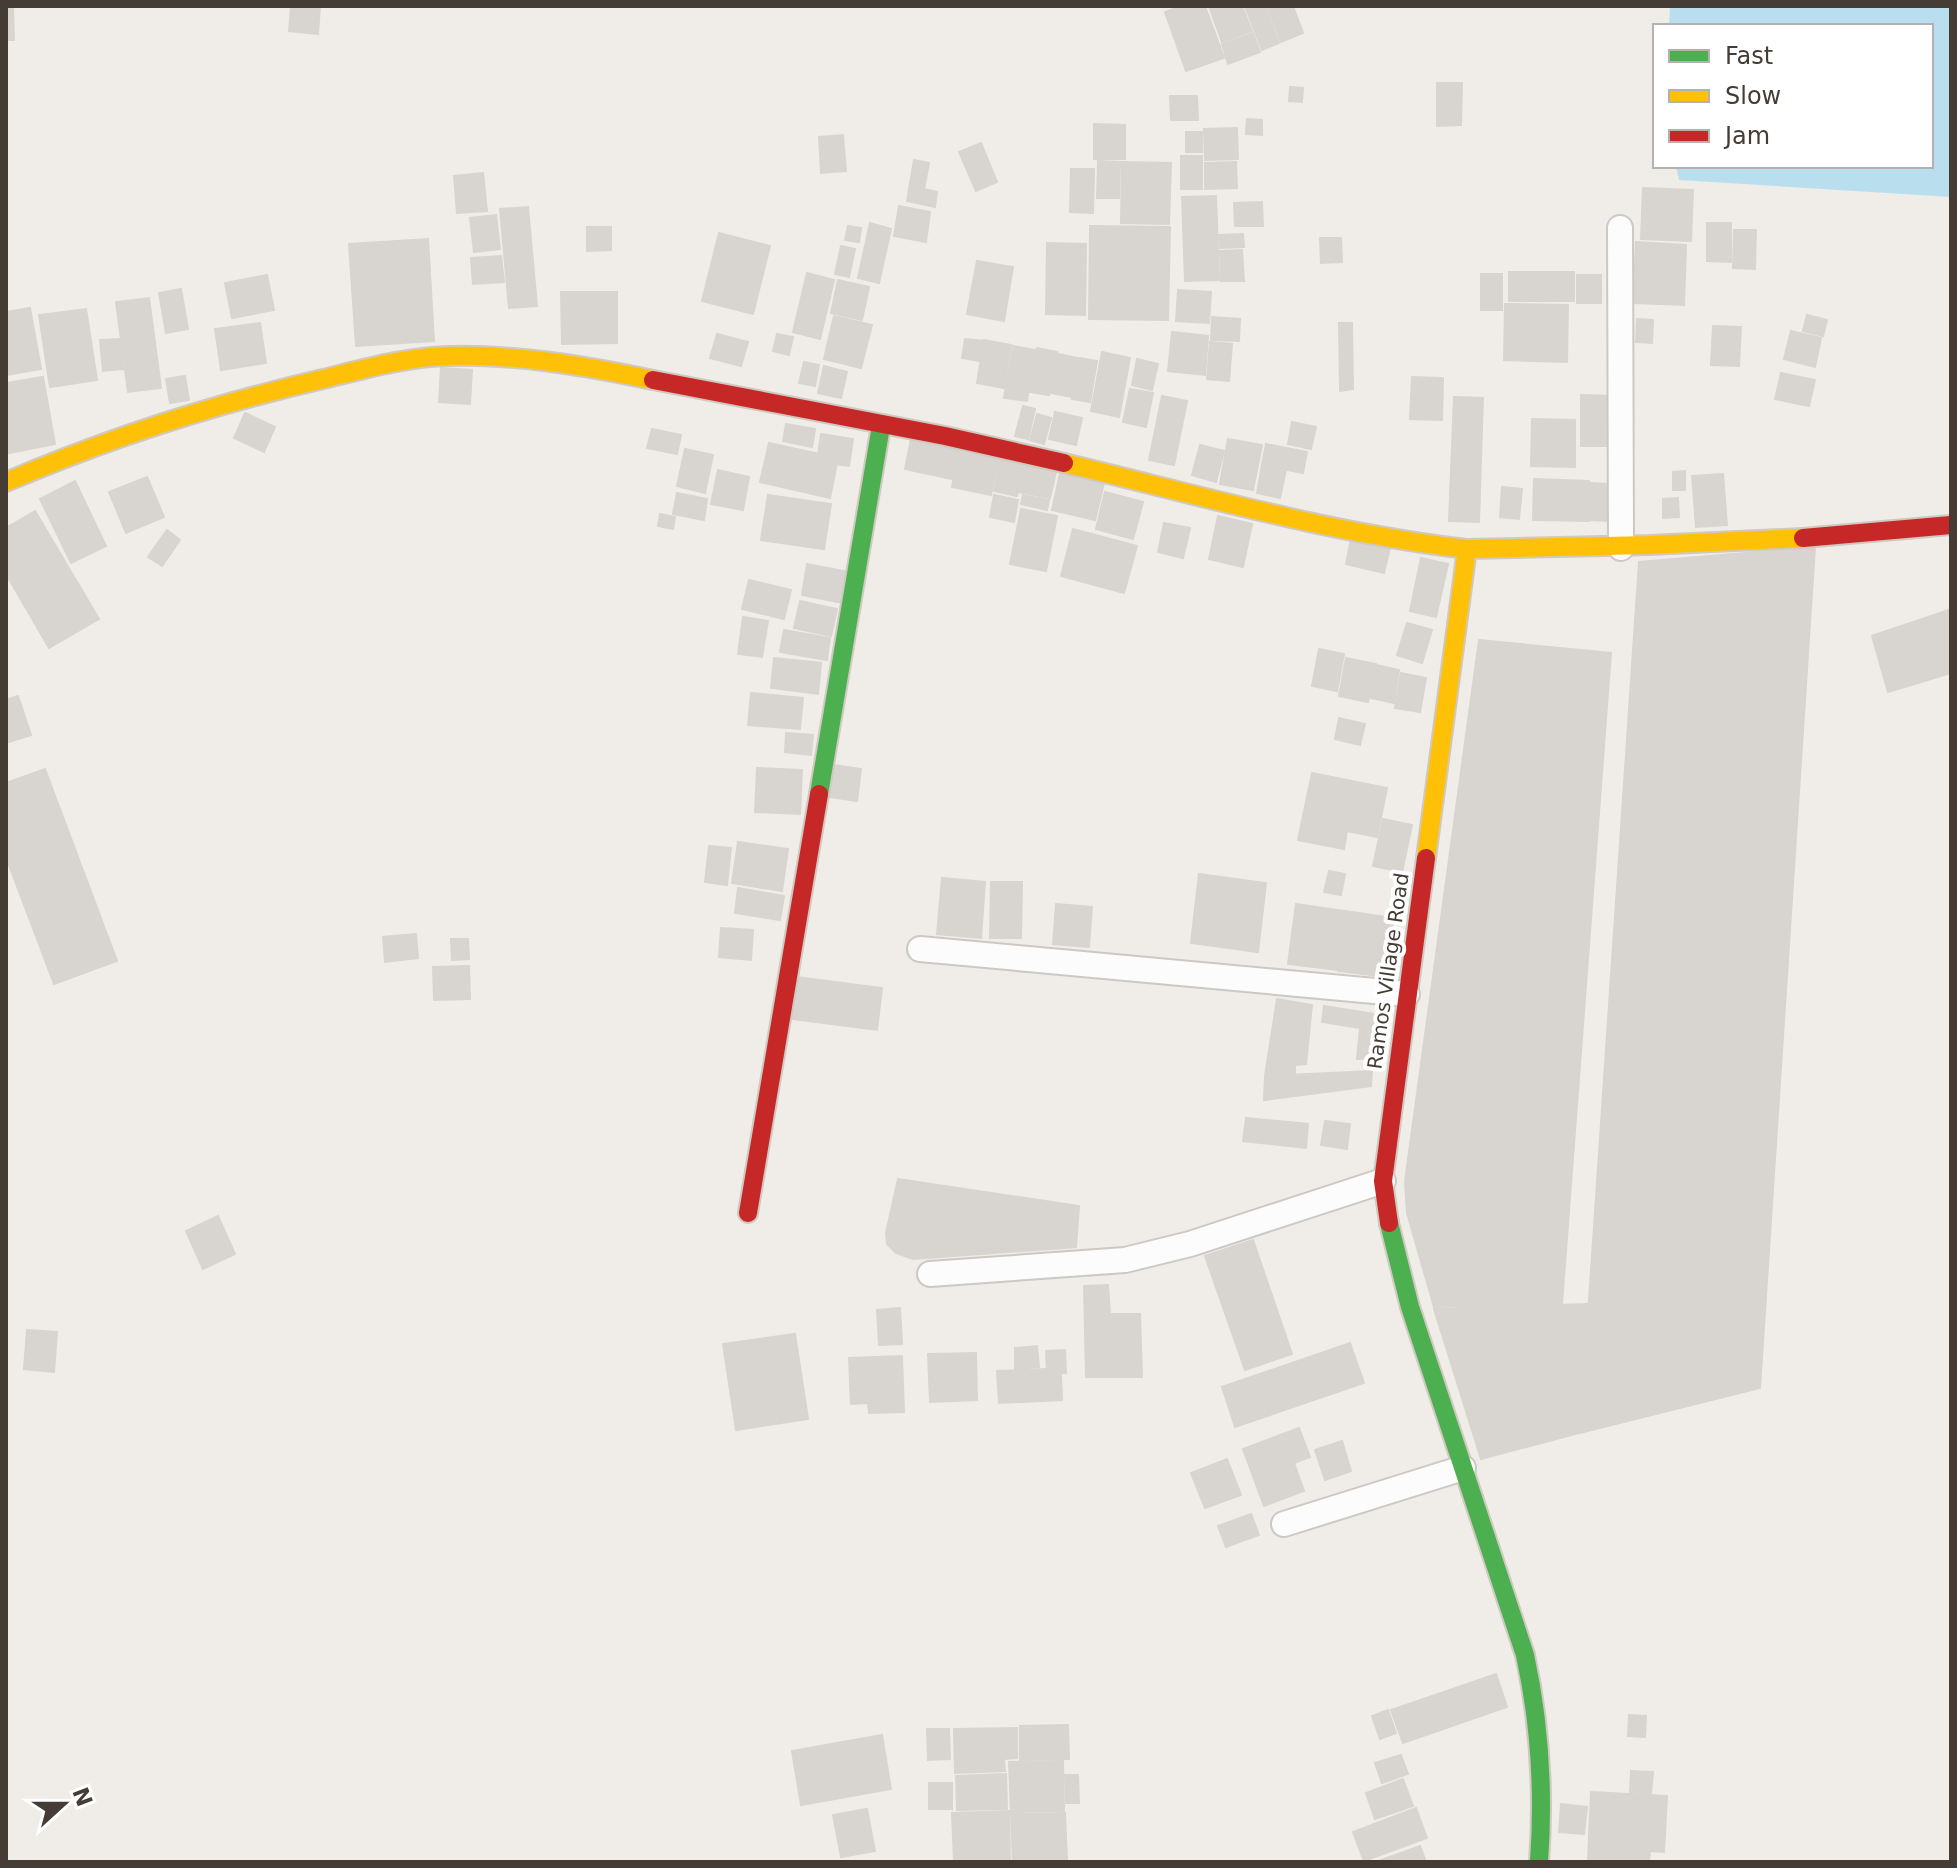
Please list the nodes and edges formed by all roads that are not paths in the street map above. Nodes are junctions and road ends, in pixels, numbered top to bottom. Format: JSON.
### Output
{"nodes":[{"id":1,"x":1620,"y":228,"type":"dead end"},
{"id":2,"x":881,"y":426,"type":"junction"},
{"id":3,"x":6,"y":482,"type":"edge"},
{"id":4,"x":1951,"y":525,"type":"edge"},
{"id":5,"x":1621,"y":548,"type":"junction"},
{"id":6,"x":1467,"y":549,"type":"junction"},
{"id":7,"x":920,"y":949,"type":"dead end"},
{"id":8,"x":1407,"y":994,"type":"junction"},
{"id":9,"x":1383,"y":1181,"type":"junction"},
{"id":10,"x":748,"y":1213,"type":"dead end"},
{"id":11,"x":930,"y":1274,"type":"dead end"},
{"id":12,"x":1463,"y":1468,"type":"junction"},
{"id":13,"x":1284,"y":1524,"type":"dead end"},
{"id":14,"x":1539,"y":1862,"type":"edge"}],
"edges":[{"from":1,"to":5,"type":"street"},
{"from":2,"to":3,"type":"street"},
{"from":2,"to":6,"type":"street"},
{"from":2,"to":10,"type":"street"},
{"from":4,"to":5,"type":"street"},
{"from":5,"to":6,"type":"street"},
{"from":6,"to":8,"type":"street","name":"Ramos Village Road"},
{"from":7,"to":8,"type":"street"},
{"from":8,"to":9,"type":"street","name":"Ramos Village Road"},
{"from":9,"to":11,"type":"street"},
{"from":9,"to":12,"type":"street","name":"Ramos Village Road"},
{"from":12,"to":13,"type":"street"},
{"from":12,"to":14,"type":"street","name":"Ramos Village Road"}]}
